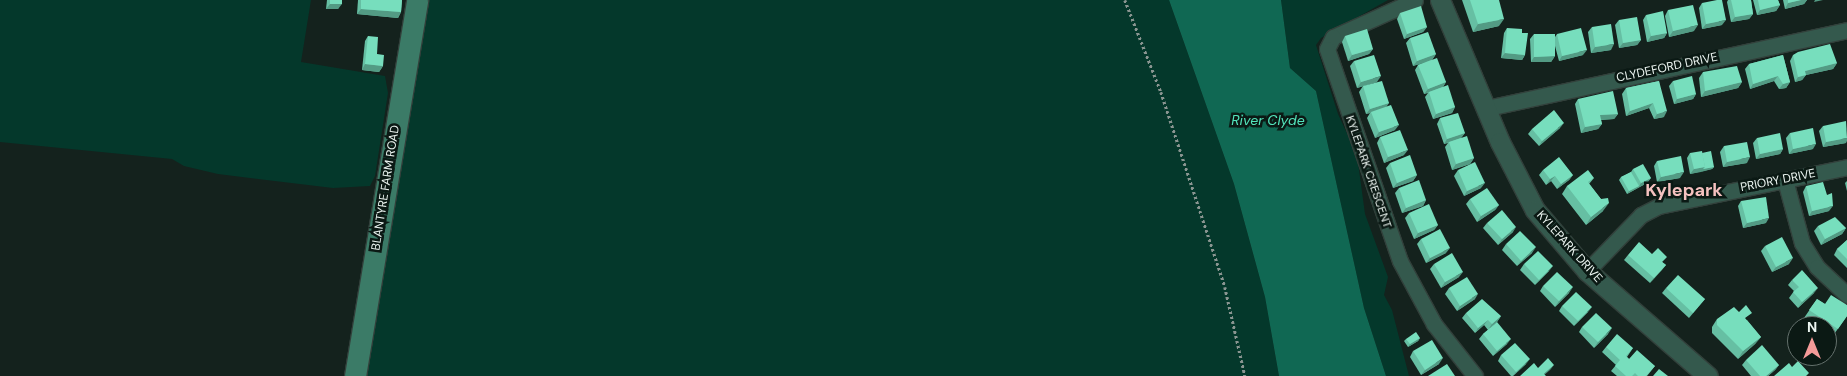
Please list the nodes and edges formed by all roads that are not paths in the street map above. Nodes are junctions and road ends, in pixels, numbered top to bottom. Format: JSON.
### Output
{"nodes":[{"id":1,"x":417,"y":0,"type":"edge"},
{"id":2,"x":1415,"y":0,"type":"edge"},
{"id":3,"x":1440,"y":0,"type":"edge"},
{"id":4,"x":1847,"y":30,"type":"edge"},
{"id":5,"x":1487,"y":108,"type":"junction"},
{"id":6,"x":1847,"y":167,"type":"edge"},
{"id":7,"x":1785,"y":180,"type":"junction"},
{"id":8,"x":1587,"y":271,"type":"junction"},
{"id":9,"x":1847,"y":295,"type":"edge"},
{"id":10,"x":355,"y":376,"type":"edge"},
{"id":11,"x":1475,"y":376,"type":"edge"},
{"id":12,"x":1708,"y":376,"type":"edge"}],
"edges":[{"from":1,"to":10,"type":"main road","name":"BLANTYRE FARM ROAD"},
{"from":2,"to":11,"type":"street","name":"KYLEPARK CRESCENT"},
{"from":3,"to":5,"type":"street","name":"KYLEPARK DRIVE"},
{"from":4,"to":5,"type":"street","name":"CLYDEFORD DRIVE"},
{"from":5,"to":8,"type":"street","name":"KYLEPARK DRIVE"},
{"from":6,"to":7,"type":"street","name":"PRIORY DRIVE"},
{"from":7,"to":8,"type":"street","name":"PRIORY DRIVE"},
{"from":7,"to":9,"type":"street"},
{"from":8,"to":12,"type":"street","name":"KYLEPARK DRIVE"}]}
